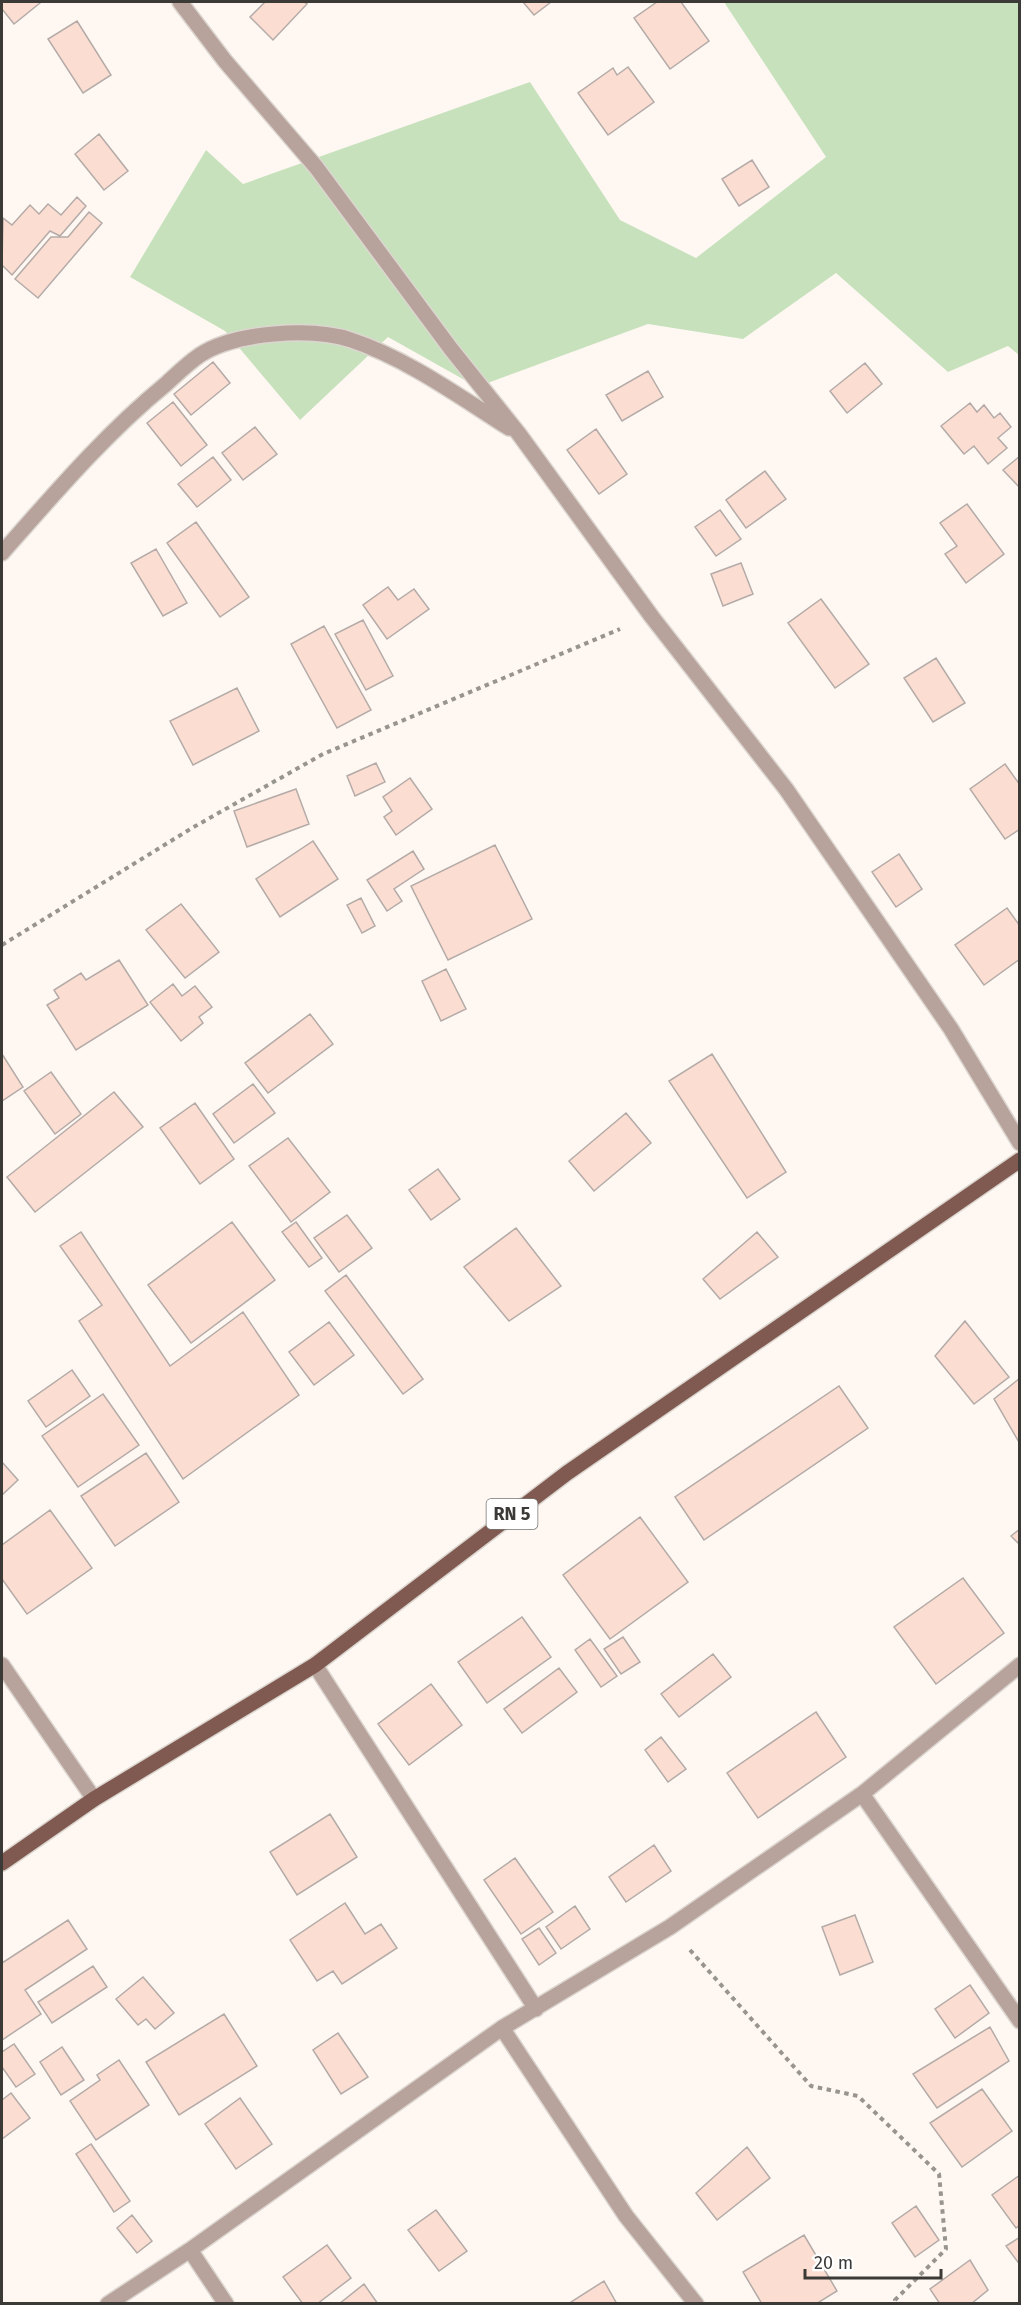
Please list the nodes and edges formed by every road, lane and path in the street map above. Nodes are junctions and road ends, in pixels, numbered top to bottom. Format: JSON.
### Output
{"nodes":[{"id":1,"x":180,"y":2,"type":"edge"},
{"id":2,"x":519,"y":434,"type":"junction"},
{"id":3,"x":2,"y":553,"type":"edge"},
{"id":4,"x":652,"y":617,"type":"junction"},
{"id":5,"x":2,"y":945,"type":"edge"},
{"id":6,"x":1020,"y":1143,"type":"edge"},
{"id":7,"x":1020,"y":1160,"type":"edge"},
{"id":8,"x":2,"y":1665,"type":"edge"},
{"id":9,"x":315,"y":1665,"type":"junction"},
{"id":10,"x":1020,"y":1665,"type":"edge"},
{"id":11,"x":862,"y":1794,"type":"junction"},
{"id":12,"x":94,"y":1799,"type":"junction"},
{"id":13,"x":2,"y":1863,"type":"edge"},
{"id":14,"x":670,"y":1927,"type":"junction"},
{"id":15,"x":536,"y":2009,"type":"junction"},
{"id":16,"x":1020,"y":2021,"type":"edge"},
{"id":17,"x":502,"y":2028,"type":"junction"},
{"id":18,"x":190,"y":2250,"type":"junction"},
{"id":19,"x":108,"y":2304,"type":"edge"},
{"id":20,"x":226,"y":2304,"type":"edge"},
{"id":21,"x":696,"y":2304,"type":"edge"},
{"id":22,"x":896,"y":2304,"type":"edge"}],
"edges":[{"from":1,"to":2,"type":"street"},
{"from":2,"to":3,"type":"street"},
{"from":2,"to":4,"type":"street"},
{"from":4,"to":5,"type":"path"},
{"from":4,"to":6,"type":"street"},
{"from":7,"to":9,"type":"main road","number":"RN 5"},
{"from":8,"to":12,"type":"street"},
{"from":9,"to":12,"type":"main road","number":"RN 5"},
{"from":9,"to":15,"type":"street"},
{"from":10,"to":11,"type":"street"},
{"from":11,"to":14,"type":"street"},
{"from":11,"to":16,"type":"street"},
{"from":12,"to":13,"type":"main road","number":"RN 5"},
{"from":14,"to":15,"type":"street"},
{"from":14,"to":22,"type":"path"},
{"from":15,"to":17,"type":"street"},
{"from":17,"to":18,"type":"street"},
{"from":17,"to":21,"type":"street"},
{"from":18,"to":19,"type":"street"},
{"from":18,"to":20,"type":"street"}]}
